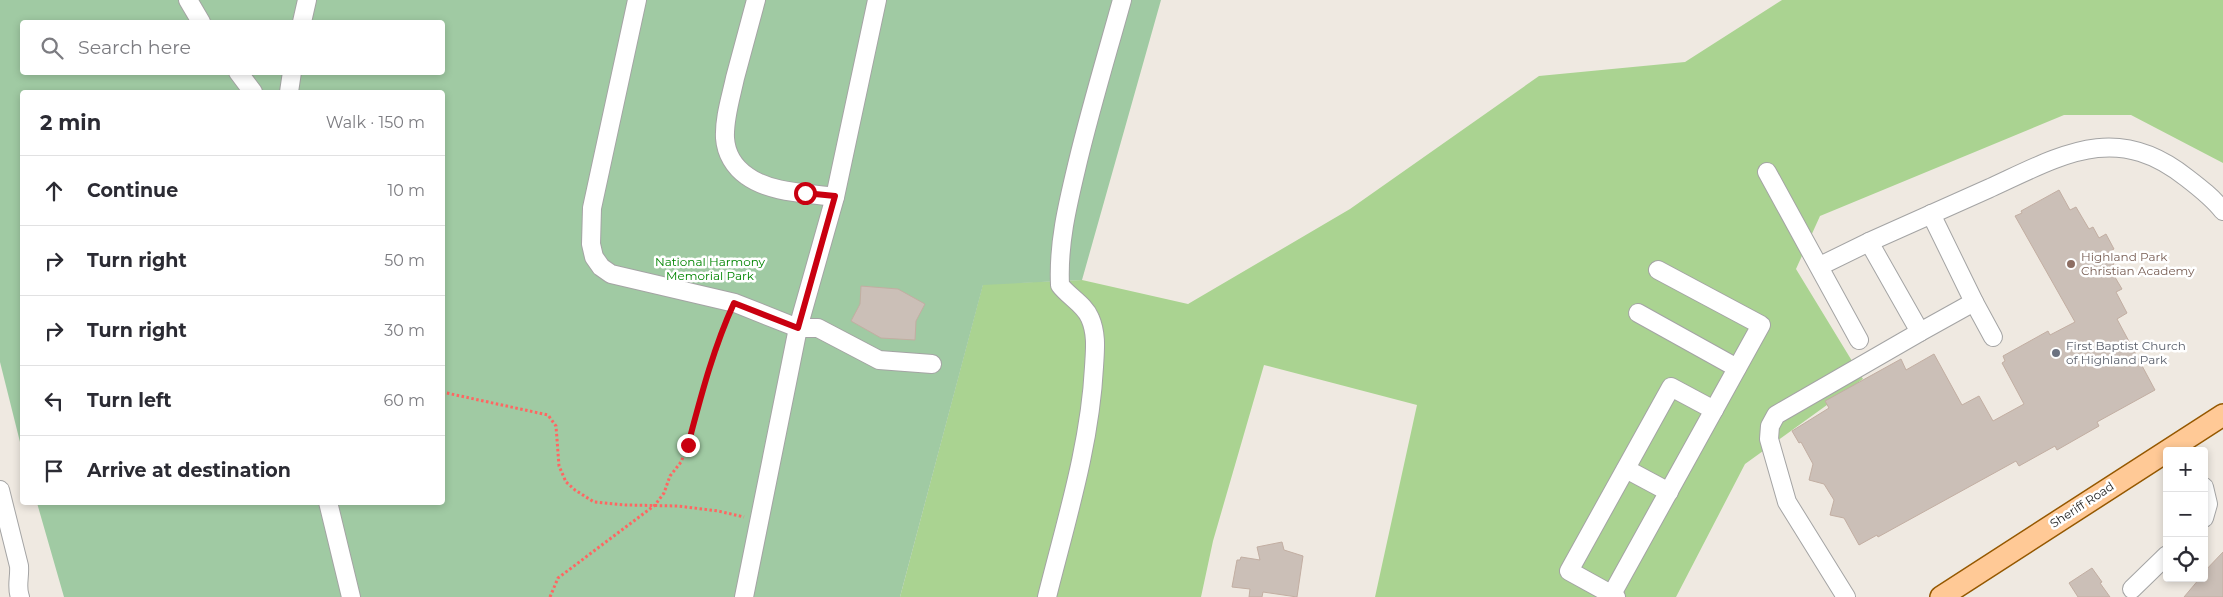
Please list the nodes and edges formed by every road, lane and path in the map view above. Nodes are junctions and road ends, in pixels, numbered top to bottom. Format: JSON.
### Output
{"nodes":[{"id":1,"x":188,"y":0,"type":"edge"},
{"id":2,"x":307,"y":0,"type":"edge"},
{"id":3,"x":637,"y":0,"type":"edge"},
{"id":4,"x":756,"y":0,"type":"edge"},
{"id":5,"x":876,"y":0,"type":"edge"},
{"id":6,"x":1122,"y":0,"type":"edge"},
{"id":7,"x":200,"y":20,"type":"edge"},
{"id":8,"x":302,"y":20,"type":"edge"},
{"id":9,"x":240,"y":75,"type":"edge"},
{"id":10,"x":292,"y":75,"type":"edge"},
{"id":11,"x":252,"y":90,"type":"edge"},
{"id":12,"x":289,"y":90,"type":"edge"},
{"id":13,"x":1767,"y":172,"type":"dead end"},
{"id":14,"x":835,"y":196,"type":"junction"},
{"id":15,"x":2223,"y":211,"type":"edge"},
{"id":16,"x":1931,"y":214,"type":"junction"},
{"id":17,"x":1869,"y":242,"type":"junction"},
{"id":18,"x":1820,"y":266,"type":"junction"},
{"id":19,"x":1658,"y":270,"type":"dead end"},
{"id":20,"x":1974,"y":302,"type":"junction"},
{"id":21,"x":734,"y":303,"type":"junction"},
{"id":22,"x":1638,"y":313,"type":"dead end"},
{"id":23,"x":798,"y":328,"type":"junction"},
{"id":24,"x":1920,"y":332,"type":"junction"},
{"id":25,"x":1993,"y":337,"type":"dead end"},
{"id":26,"x":1859,"y":340,"type":"dead end"},
{"id":27,"x":932,"y":364,"type":"dead end"},
{"id":28,"x":1737,"y":368,"type":"junction"},
{"id":29,"x":445,"y":393,"type":"edge"},
{"id":30,"x":1714,"y":410,"type":"junction"},
{"id":31,"x":2223,"y":414,"type":"edge"},
{"id":32,"x":2180,"y":447,"type":"edge"},
{"id":33,"x":2163,"y":458,"type":"edge"},
{"id":34,"x":1626,"y":469,"type":"junction"},
{"id":35,"x":0,"y":490,"type":"edge"},
{"id":36,"x":1669,"y":492,"type":"junction"},
{"id":37,"x":655,"y":504,"type":"junction"},
{"id":38,"x":329,"y":505,"type":"edge"},
{"id":39,"x":758,"y":520,"type":"junction"},
{"id":40,"x":2163,"y":559,"type":"edge"},
{"id":41,"x":2132,"y":589,"type":"dead end"},
{"id":42,"x":16,"y":594,"type":"edge"},
{"id":43,"x":1614,"y":596,"type":"edge"},
{"id":44,"x":351,"y":597,"type":"edge"},
{"id":45,"x":550,"y":597,"type":"edge"},
{"id":46,"x":744,"y":597,"type":"edge"},
{"id":47,"x":1047,"y":597,"type":"edge"},
{"id":48,"x":1846,"y":597,"type":"edge"},
{"id":49,"x":1941,"y":597,"type":"edge"}],
"edges":[{"from":1,"to":7,"type":"street"},
{"from":2,"to":8,"type":"street"},
{"from":3,"to":21,"type":"street"},
{"from":4,"to":14,"type":"street"},
{"from":5,"to":14,"type":"street"},
{"from":6,"to":47,"type":"street"},
{"from":9,"to":11,"type":"street"},
{"from":10,"to":12,"type":"street"},
{"from":13,"to":18,"type":"street"},
{"from":14,"to":23,"type":"street"},
{"from":15,"to":16,"type":"street"},
{"from":16,"to":17,"type":"street"},
{"from":16,"to":20,"type":"street"},
{"from":17,"to":18,"type":"street"},
{"from":17,"to":24,"type":"street"},
{"from":18,"to":26,"type":"street"},
{"from":19,"to":28,"type":"street"},
{"from":20,"to":24,"type":"street"},
{"from":20,"to":25,"type":"street"},
{"from":21,"to":23,"type":"street"},
{"from":21,"to":37,"type":"path"},
{"from":22,"to":28,"type":"street"},
{"from":23,"to":27,"type":"street"},
{"from":23,"to":39,"type":"street"},
{"from":24,"to":48,"type":"street"},
{"from":28,"to":30,"type":"street"},
{"from":29,"to":37,"type":"path"},
{"from":30,"to":34,"type":"street"},
{"from":30,"to":36,"type":"street"},
{"from":31,"to":32,"type":"main road","name":"Sheriff Road"},
{"from":33,"to":49,"type":"main road","name":"Sheriff Road"},
{"from":34,"to":36,"type":"street"},
{"from":34,"to":43,"type":"street"},
{"from":35,"to":42,"type":"street"},
{"from":36,"to":43,"type":"street"},
{"from":37,"to":39,"type":"path"},
{"from":37,"to":45,"type":"path"},
{"from":38,"to":44,"type":"street"},
{"from":39,"to":46,"type":"street"},
{"from":40,"to":41,"type":"street"}]}
